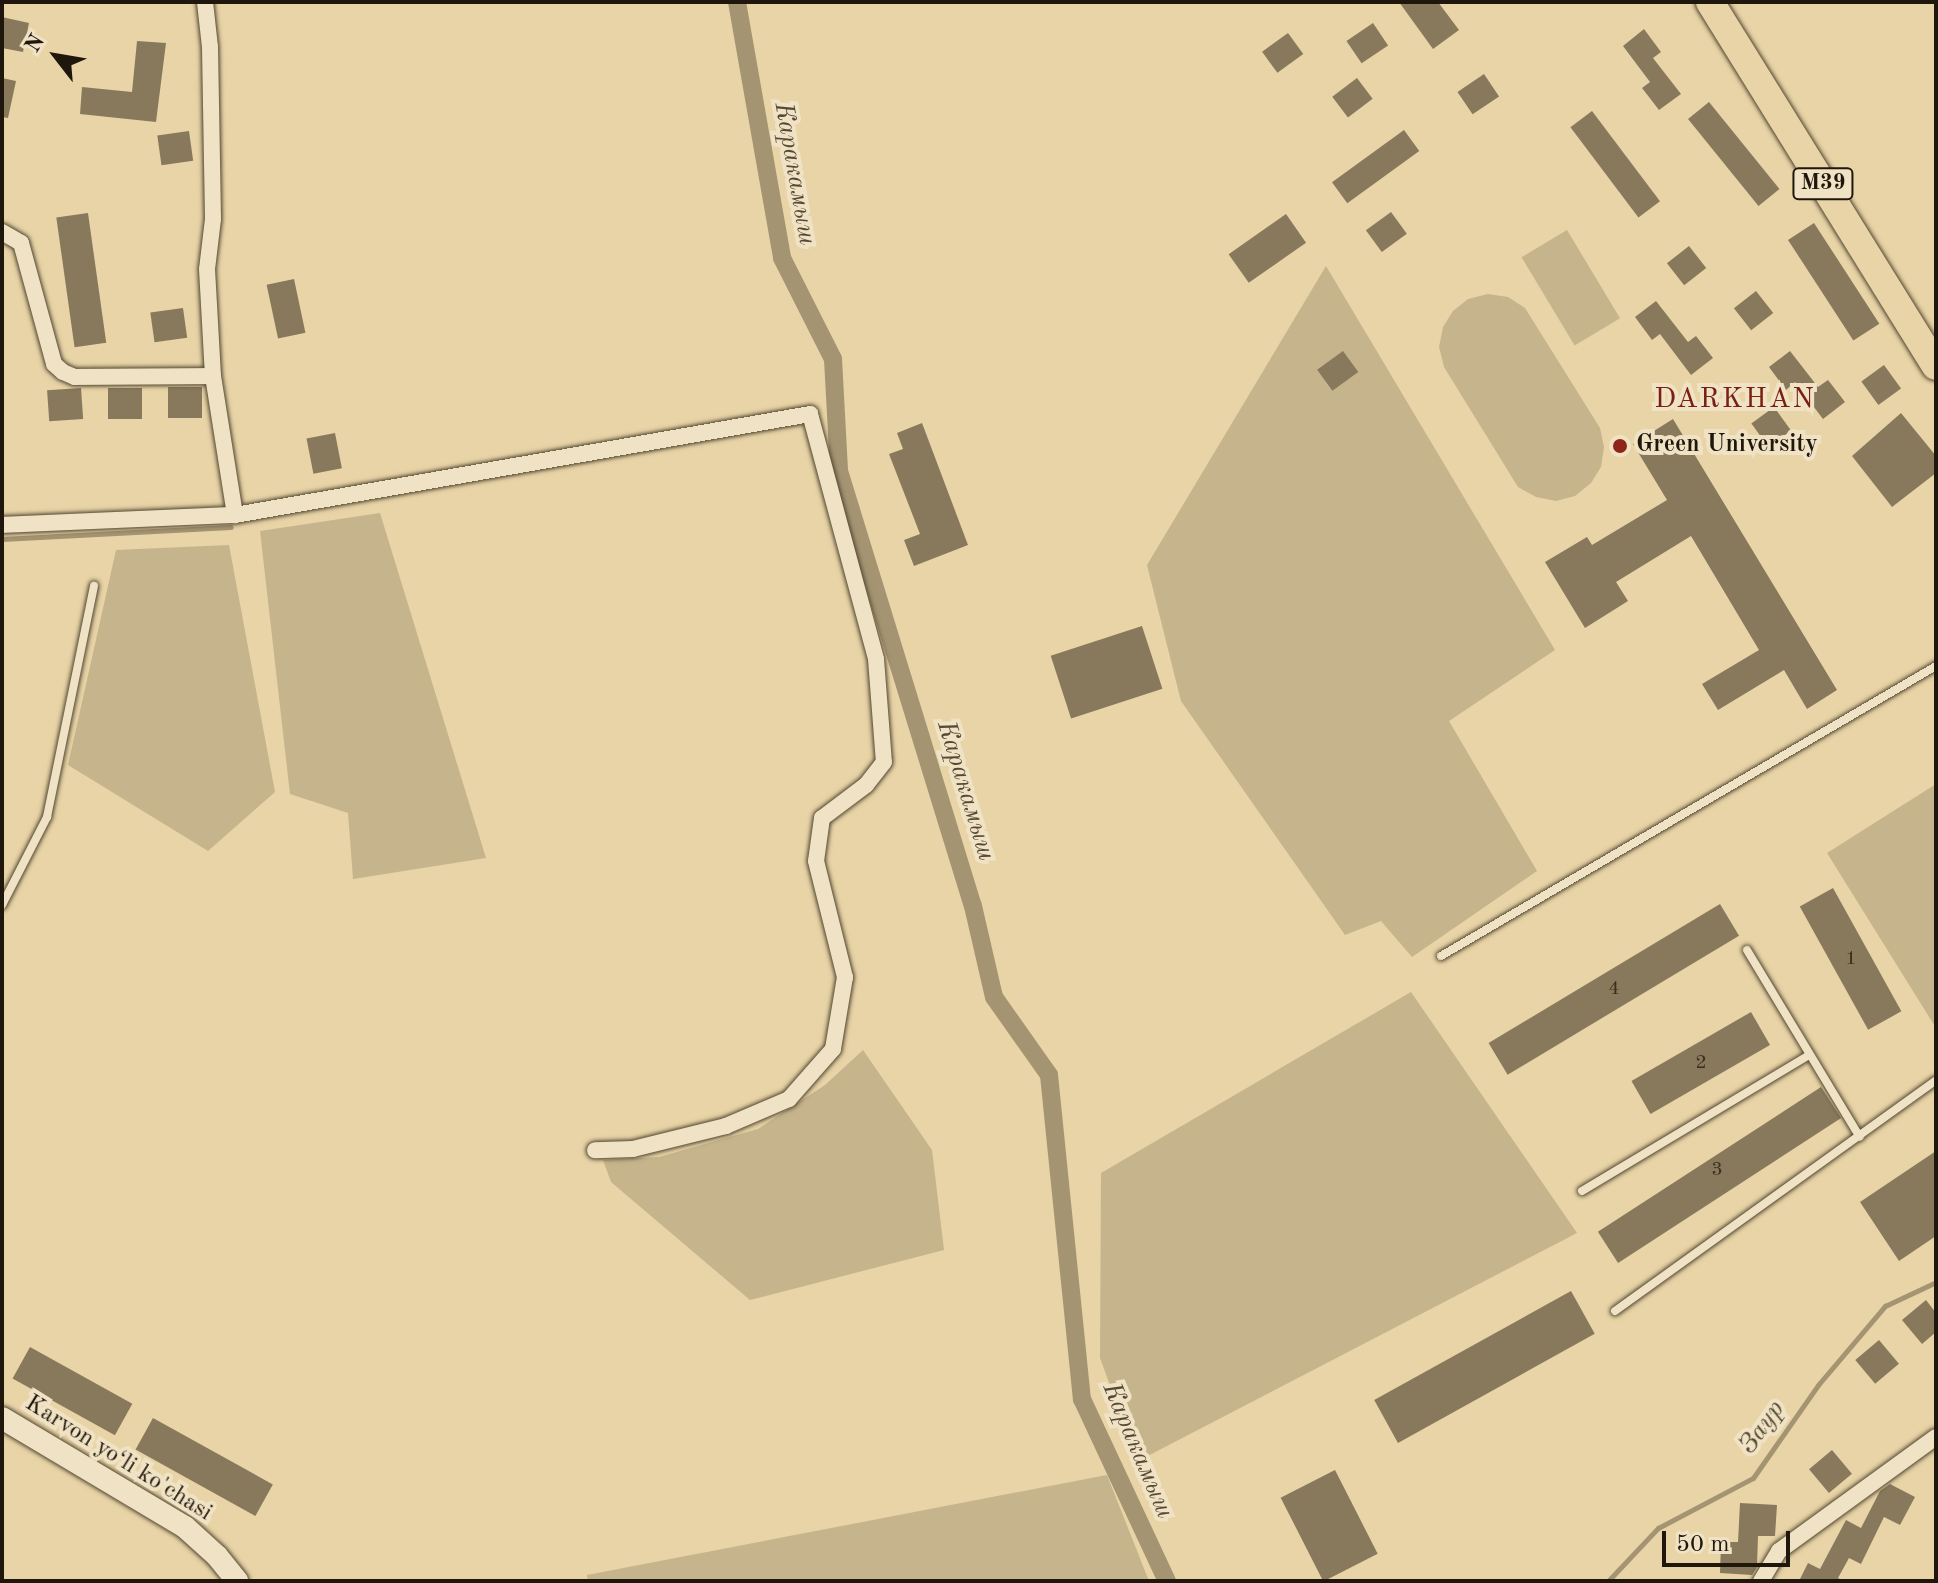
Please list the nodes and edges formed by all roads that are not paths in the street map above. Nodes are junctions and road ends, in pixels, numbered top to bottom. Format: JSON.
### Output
{"nodes":[{"id":1,"x":205,"y":2,"type":"edge"},
{"id":2,"x":1710,"y":2,"type":"edge"},
{"id":3,"x":2,"y":232,"type":"edge"},
{"id":4,"x":1936,"y":366,"type":"edge"},
{"id":5,"x":213,"y":376,"type":"junction"},
{"id":6,"x":235,"y":515,"type":"junction"},
{"id":7,"x":2,"y":525,"type":"edge"},
{"id":8,"x":94,"y":586,"type":"dead end"},
{"id":9,"x":1936,"y":666,"type":"edge"},
{"id":10,"x":2,"y":905,"type":"edge"},
{"id":11,"x":1747,"y":950,"type":"dead end"},
{"id":12,"x":1441,"y":956,"type":"dead end"},
{"id":13,"x":1809,"y":1055,"type":"junction"},
{"id":14,"x":1936,"y":1080,"type":"edge"},
{"id":15,"x":1860,"y":1137,"type":"junction"},
{"id":16,"x":595,"y":1150,"type":"dead end"},
{"id":17,"x":1582,"y":1191,"type":"dead end"},
{"id":18,"x":1615,"y":1311,"type":"dead end"},
{"id":19,"x":2,"y":1418,"type":"edge"},
{"id":20,"x":1936,"y":1437,"type":"edge"},
{"id":21,"x":237,"y":1581,"type":"edge"},
{"id":22,"x":1761,"y":1581,"type":"edge"}],
"edges":[{"from":1,"to":5,"type":"street"},
{"from":2,"to":4,"type":"highway","number":"M39"},
{"from":3,"to":5,"type":"street"},
{"from":5,"to":6,"type":"street"},
{"from":6,"to":7,"type":"street"},
{"from":6,"to":16,"type":"street"},
{"from":8,"to":10,"type":"lane"},
{"from":9,"to":12,"type":"lane"},
{"from":11,"to":13,"type":"lane"},
{"from":13,"to":15,"type":"lane"},
{"from":13,"to":17,"type":"lane"},
{"from":14,"to":15,"type":"lane"},
{"from":15,"to":18,"type":"lane"},
{"from":19,"to":21,"type":"street","name":"Karvon yo‘li ko'chasi"},
{"from":20,"to":22,"type":"street"}]}
